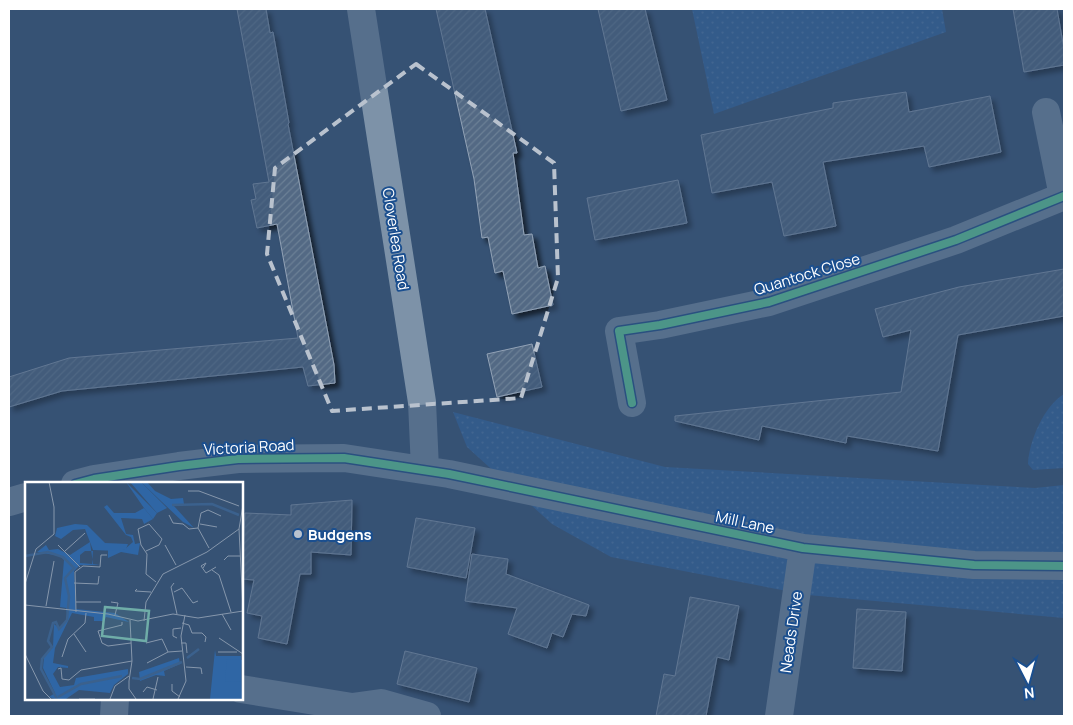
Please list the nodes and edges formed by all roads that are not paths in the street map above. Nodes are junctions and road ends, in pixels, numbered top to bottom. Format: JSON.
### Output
{"nodes":[{"id":1,"x":361,"y":9,"type":"edge"},
{"id":2,"x":1046,"y":112,"type":"dead end"},
{"id":3,"x":1064,"y":196,"type":"edge"},
{"id":4,"x":632,"y":403,"type":"dead end"},
{"id":5,"x":425,"y":470,"type":"junction"},
{"id":6,"x":88,"y":482,"type":"edge"},
{"id":7,"x":25,"y":496,"type":"edge"},
{"id":8,"x":9,"y":502,"type":"edge"},
{"id":9,"x":803,"y":548,"type":"junction"},
{"id":10,"x":1064,"y":566,"type":"edge"},
{"id":11,"x":242,"y":689,"type":"edge"},
{"id":12,"x":115,"y":700,"type":"edge"},
{"id":13,"x":350,"y":712,"type":"edge"},
{"id":14,"x":114,"y":716,"type":"edge"},
{"id":15,"x":427,"y":716,"type":"edge"},
{"id":16,"x":778,"y":716,"type":"edge"}],
"edges":[{"from":1,"to":5,"type":"street","name":"Cloverlea Road"},
{"from":2,"to":3,"type":"street"},
{"from":3,"to":4,"type":"street","name":"Quantock Close"},
{"from":5,"to":6,"type":"street","name":"Victoria Road"},
{"from":5,"to":9,"type":"street","name":"Mill Lane"},
{"from":7,"to":8,"type":"street"},
{"from":9,"to":10,"type":"street","name":"Mill Lane"},
{"from":9,"to":16,"type":"street","name":"Neads Drive"},
{"from":11,"to":13,"type":"street"},
{"from":12,"to":14,"type":"street"},
{"from":13,"to":15,"type":"street"}]}
